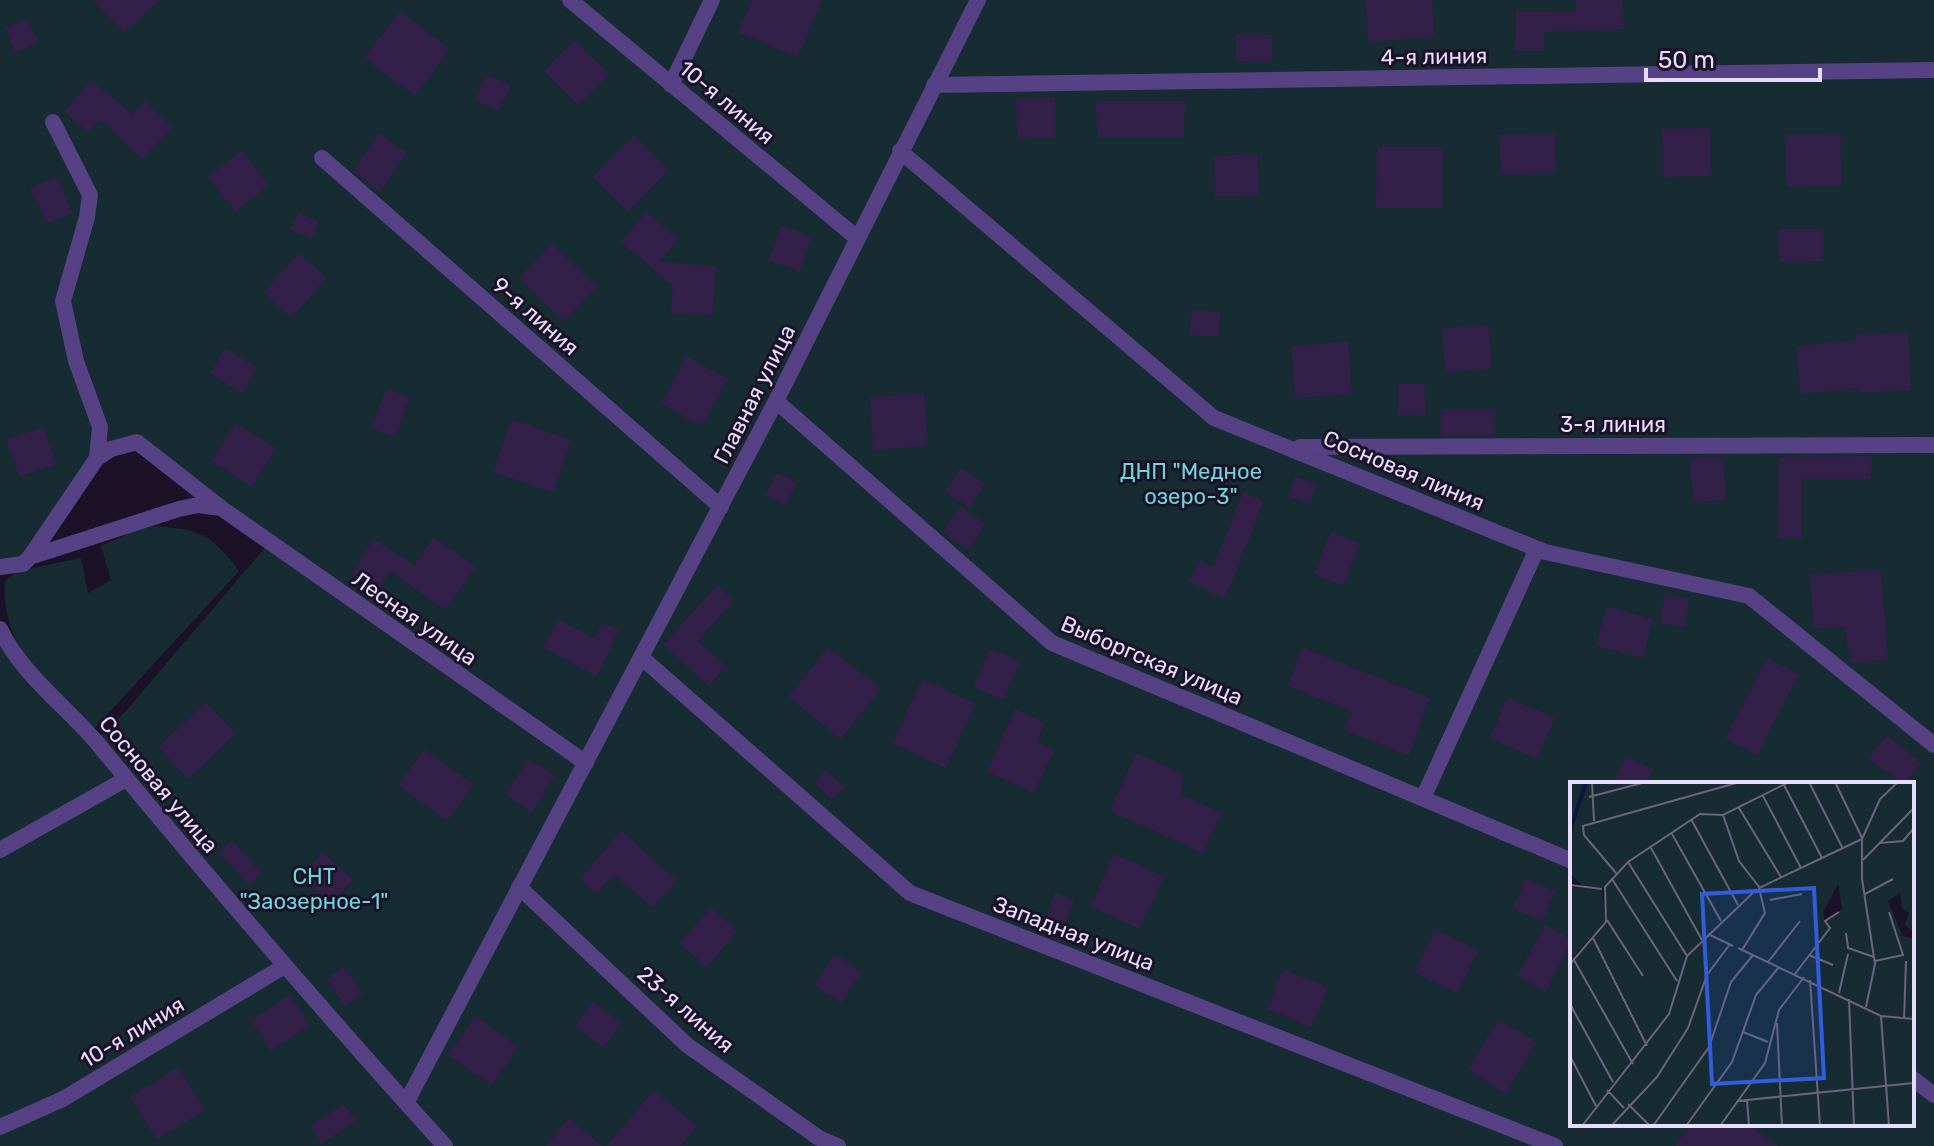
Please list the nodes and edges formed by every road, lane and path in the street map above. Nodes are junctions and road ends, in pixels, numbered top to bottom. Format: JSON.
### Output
{"nodes":[{"id":1,"x":570,"y":0,"type":"edge"},
{"id":2,"x":712,"y":0,"type":"edge"},
{"id":3,"x":978,"y":0,"type":"edge"},
{"id":4,"x":1934,"y":70,"type":"edge"},
{"id":5,"x":671,"y":85,"type":"junction"},
{"id":6,"x":934,"y":85,"type":"junction"},
{"id":7,"x":53,"y":122,"type":"dead end"},
{"id":8,"x":900,"y":151,"type":"junction"},
{"id":9,"x":322,"y":158,"type":"dead end"},
{"id":10,"x":857,"y":238,"type":"junction"},
{"id":11,"x":776,"y":401,"type":"junction"},
{"id":12,"x":1934,"y":445,"type":"edge"},
{"id":13,"x":1293,"y":447,"type":"junction"},
{"id":14,"x":97,"y":458,"type":"junction"},
{"id":15,"x":721,"y":507,"type":"junction"},
{"id":16,"x":221,"y":508,"type":"junction"},
{"id":17,"x":1537,"y":549,"type":"junction"},
{"id":18,"x":30,"y":557,"type":"junction"},
{"id":19,"x":0,"y":567,"type":"edge"},
{"id":20,"x":0,"y":629,"type":"edge"},
{"id":21,"x":641,"y":657,"type":"junction"},
{"id":22,"x":1934,"y":745,"type":"edge"},
{"id":23,"x":586,"y":763,"type":"junction"},
{"id":24,"x":126,"y":779,"type":"junction"},
{"id":25,"x":1423,"y":798,"type":"junction"},
{"id":26,"x":0,"y":850,"type":"edge"},
{"id":27,"x":1570,"y":860,"type":"edge"},
{"id":28,"x":519,"y":887,"type":"junction"},
{"id":29,"x":283,"y":967,"type":"junction"},
{"id":30,"x":1914,"y":1080,"type":"edge"},
{"id":31,"x":1934,"y":1095,"type":"edge"},
{"id":32,"x":406,"y":1103,"type":"junction"},
{"id":33,"x":0,"y":1127,"type":"edge"},
{"id":34,"x":445,"y":1146,"type":"edge"},
{"id":35,"x":838,"y":1146,"type":"edge"},
{"id":36,"x":1555,"y":1146,"type":"edge"}],
"edges":[{"from":1,"to":5,"type":"street","name":"10-я линия"},
{"from":2,"to":5,"type":"street"},
{"from":3,"to":6,"type":"street","name":"Главная улица"},
{"from":4,"to":6,"type":"street","name":"4-я линия"},
{"from":5,"to":10,"type":"street","name":"10-я линия"},
{"from":6,"to":8,"type":"street","name":"Главная улица"},
{"from":7,"to":14,"type":"street"},
{"from":8,"to":10,"type":"street","name":"Главная улица"},
{"from":8,"to":13,"type":"street","name":"Сосновая линия"},
{"from":9,"to":15,"type":"street","name":"9-я линия"},
{"from":10,"to":11,"type":"street","name":"Главная улица"},
{"from":11,"to":15,"type":"street","name":"Главная улица"},
{"from":11,"to":25,"type":"street","name":"Выборгская улица"},
{"from":12,"to":13,"type":"street","name":"3-я линия"},
{"from":13,"to":17,"type":"street","name":"Сосновая линия"},
{"from":14,"to":16,"type":"street","name":"Лесная улица"},
{"from":14,"to":18,"type":"street"},
{"from":15,"to":21,"type":"street","name":"Главная улица"},
{"from":16,"to":18,"type":"street"},
{"from":16,"to":23,"type":"street","name":"Лесная улица"},
{"from":17,"to":22,"type":"street","name":"Сосновая линия"},
{"from":17,"to":25,"type":"street"},
{"from":18,"to":19,"type":"street"},
{"from":20,"to":24,"type":"street","name":"Сосновая улица"},
{"from":21,"to":23,"type":"street","name":"Главная улица"},
{"from":21,"to":36,"type":"street","name":"Западная улица"},
{"from":23,"to":28,"type":"street","name":"Главная улица"},
{"from":24,"to":26,"type":"street"},
{"from":24,"to":29,"type":"street","name":"Сосновая улица"},
{"from":25,"to":27,"type":"street","name":"Выборгская улица"},
{"from":28,"to":32,"type":"street","name":"Главная улица"},
{"from":28,"to":35,"type":"street","name":"23-я линия"},
{"from":29,"to":32,"type":"street","name":"Сосновая улица"},
{"from":29,"to":33,"type":"street","name":"10-я линия"},
{"from":30,"to":31,"type":"street"},
{"from":32,"to":34,"type":"street","name":"Сосновая улица"}]}
